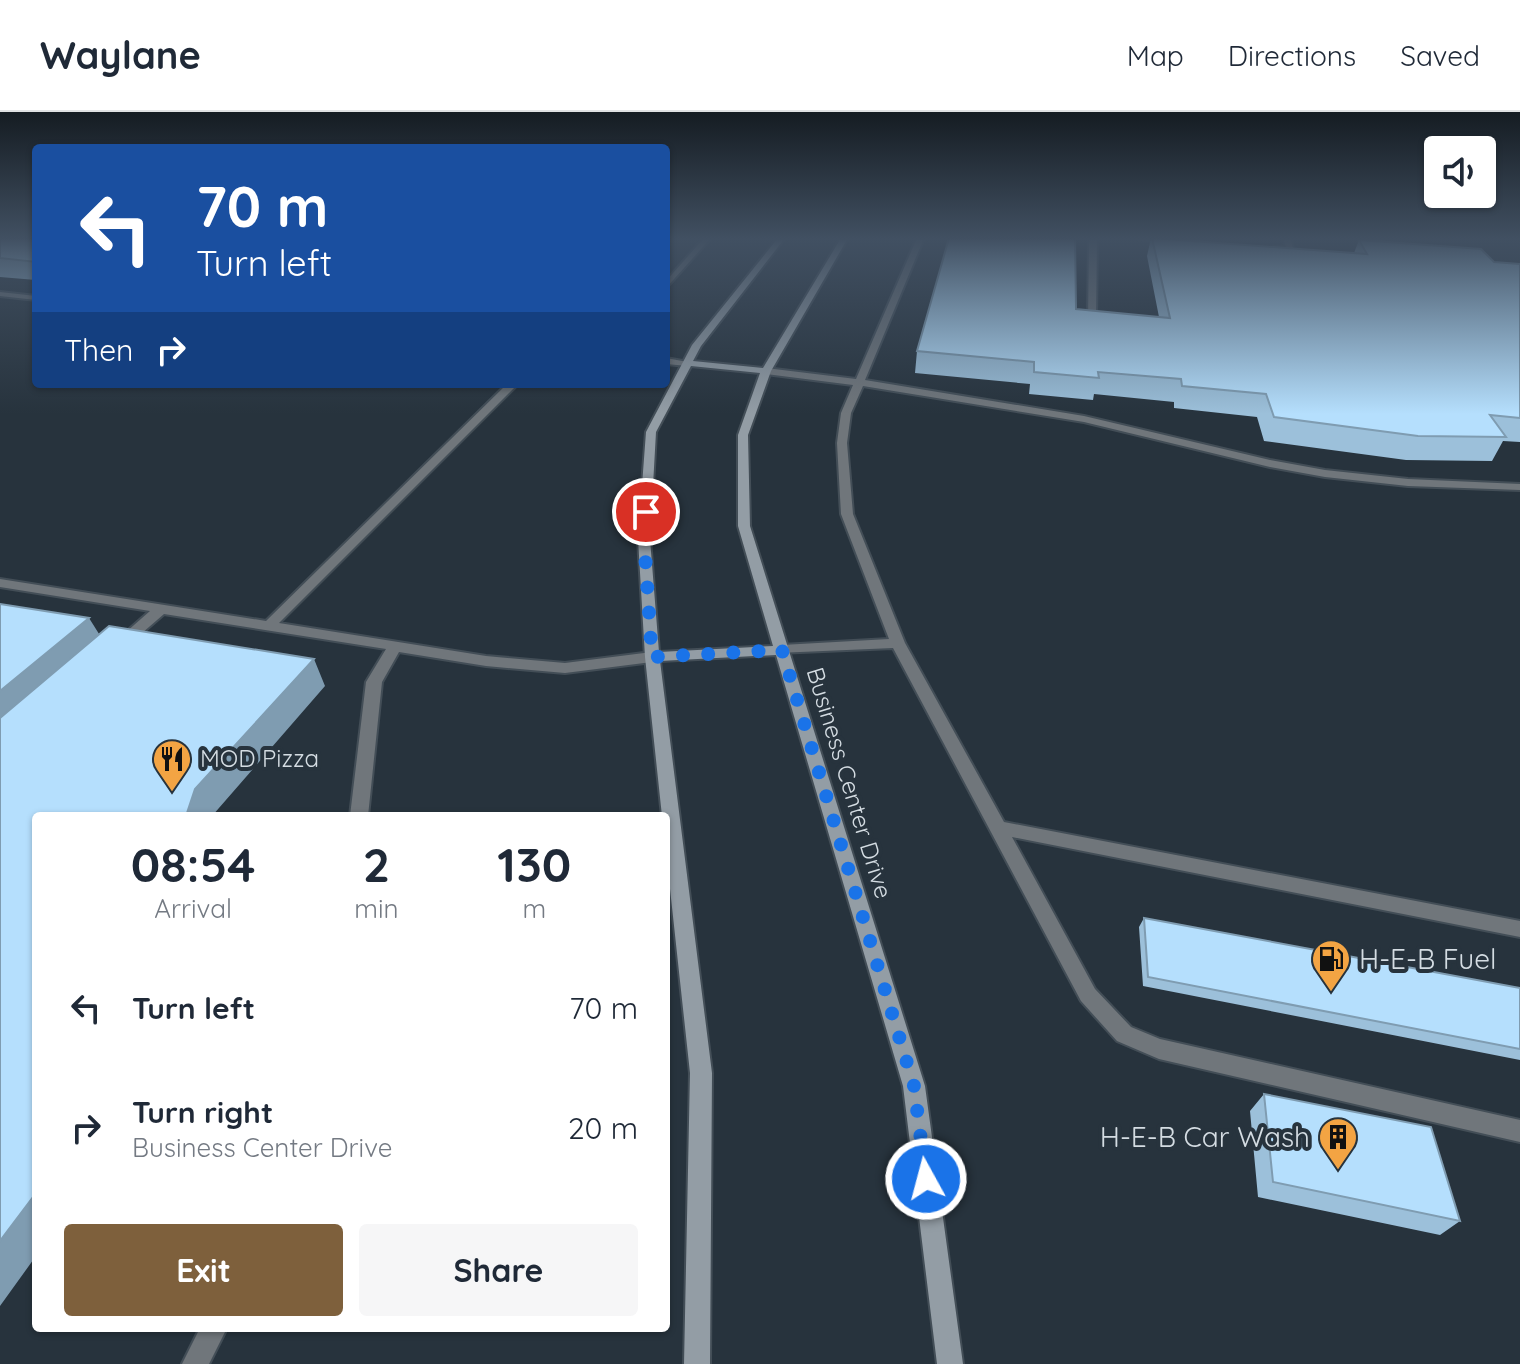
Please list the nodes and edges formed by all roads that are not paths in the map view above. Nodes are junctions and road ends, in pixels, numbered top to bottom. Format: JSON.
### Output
{"nodes":[{"id":1,"x":736,"y":296,"type":"edge"},
{"id":2,"x":810,"y":296,"type":"edge"},
{"id":3,"x":895,"y":296,"type":"edge"},
{"id":4,"x":1092,"y":296,"type":"edge"},
{"id":5,"x":1092,"y":321,"type":"edge"},
{"id":6,"x":670,"y":361,"type":"edge"},
{"id":7,"x":688,"y":363,"type":"junction"},
{"id":8,"x":766,"y":371,"type":"junction"},
{"id":9,"x":857,"y":382,"type":"junction"},
{"id":10,"x":509,"y":388,"type":"edge"},
{"id":11,"x":1520,"y":487,"type":"edge"},
{"id":12,"x":0,"y":583,"type":"edge"},
{"id":13,"x":161,"y":609,"type":"junction"},
{"id":14,"x":269,"y":626,"type":"junction"},
{"id":15,"x":898,"y":643,"type":"junction"},
{"id":16,"x":395,"y":646,"type":"junction"},
{"id":17,"x":115,"y":649,"type":"edge"},
{"id":18,"x":782,"y":650,"type":"junction"},
{"id":19,"x":652,"y":657,"type":"junction"},
{"id":20,"x":359,"y":812,"type":"edge"},
{"id":21,"x":998,"y":828,"type":"junction"},
{"id":22,"x":1520,"y":929,"type":"edge"},
{"id":23,"x":1520,"y":1131,"type":"edge"},
{"id":24,"x":212,"y":1332,"type":"edge"},
{"id":25,"x":195,"y":1364,"type":"edge"},
{"id":26,"x":697,"y":1364,"type":"edge"},
{"id":27,"x":950,"y":1364,"type":"edge"}],
"edges":[{"from":1,"to":7,"type":"street"},
{"from":2,"to":8,"type":"street","name":"Business Center Drive"},
{"from":3,"to":9,"type":"lane"},
{"from":4,"to":5,"type":"lane"},
{"from":6,"to":7,"type":"lane"},
{"from":7,"to":8,"type":"street"},
{"from":7,"to":19,"type":"street"},
{"from":8,"to":9,"type":"lane"},
{"from":8,"to":18,"type":"street","name":"Business Center Drive"},
{"from":9,"to":11,"type":"lane"},
{"from":9,"to":15,"type":"lane"},
{"from":10,"to":14,"type":"lane"},
{"from":12,"to":13,"type":"lane"},
{"from":13,"to":14,"type":"lane"},
{"from":13,"to":17,"type":"lane"},
{"from":14,"to":16,"type":"lane"},
{"from":15,"to":18,"type":"lane"},
{"from":15,"to":21,"type":"lane"},
{"from":16,"to":19,"type":"lane"},
{"from":16,"to":20,"type":"lane"},
{"from":18,"to":19,"type":"street"},
{"from":18,"to":27,"type":"street","name":"Business Center Drive"},
{"from":19,"to":26,"type":"street"},
{"from":21,"to":22,"type":"lane"},
{"from":21,"to":23,"type":"lane"},
{"from":24,"to":25,"type":"lane"}]}
